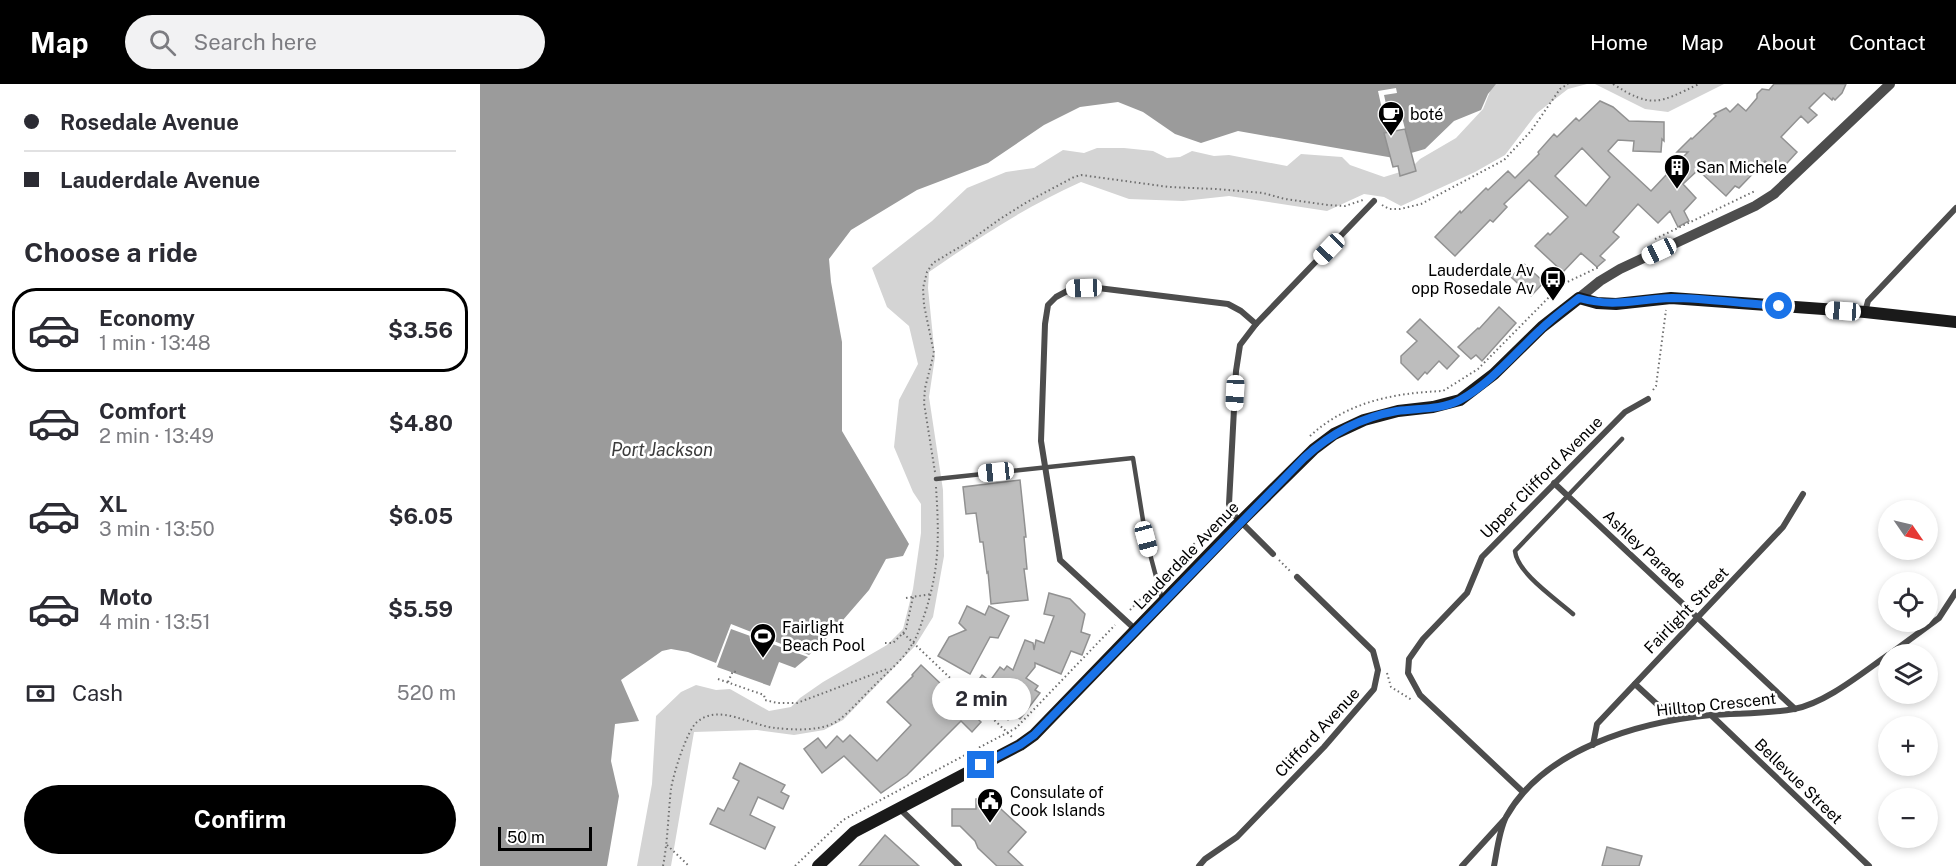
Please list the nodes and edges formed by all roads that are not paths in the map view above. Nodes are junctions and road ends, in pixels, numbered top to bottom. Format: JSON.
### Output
{"nodes":[{"id":1,"x":1890,"y":84,"type":"edge"},
{"id":2,"x":1374,"y":201,"type":"dead end"},
{"id":3,"x":1956,"y":208,"type":"edge"},
{"id":4,"x":1579,"y":298,"type":"junction"},
{"id":5,"x":1865,"y":312,"type":"junction"},
{"id":6,"x":1956,"y":322,"type":"edge"},
{"id":7,"x":1256,"y":324,"type":"junction"},
{"id":8,"x":1647,"y":399,"type":"road end"},
{"id":9,"x":1622,"y":439,"type":"dead end"},
{"id":10,"x":1046,"y":467,"type":"junction"},
{"id":11,"x":936,"y":479,"type":"dead end"},
{"id":12,"x":1554,"y":483,"type":"junction"},
{"id":13,"x":1803,"y":494,"type":"dead end"},
{"id":14,"x":1568,"y":496,"type":"junction"},
{"id":15,"x":1240,"y":522,"type":"junction"},
{"id":16,"x":1273,"y":554,"type":"road end"},
{"id":17,"x":1297,"y":577,"type":"road end"},
{"id":18,"x":1956,"y":592,"type":"edge"},
{"id":19,"x":1163,"y":602,"type":"junction"},
{"id":20,"x":1573,"y":614,"type":"dead end"},
{"id":21,"x":1698,"y":617,"type":"junction"},
{"id":22,"x":1136,"y":630,"type":"junction"},
{"id":23,"x":1903,"y":644,"type":"edge"},
{"id":24,"x":1878,"y":661,"type":"edge"},
{"id":25,"x":1635,"y":684,"type":"junction"},
{"id":26,"x":1795,"y":709,"type":"junction"},
{"id":27,"x":1711,"y":715,"type":"junction"},
{"id":28,"x":1673,"y":719,"type":"junction"},
{"id":29,"x":1593,"y":745,"type":"junction"},
{"id":30,"x":1523,"y":792,"type":"junction"},
{"id":31,"x":899,"y":808,"type":"junction"},
{"id":32,"x":1505,"y":820,"type":"junction"},
{"id":33,"x":818,"y":866,"type":"edge"},
{"id":34,"x":959,"y":866,"type":"edge"},
{"id":35,"x":1199,"y":866,"type":"edge"},
{"id":36,"x":1462,"y":866,"type":"edge"},
{"id":37,"x":1494,"y":866,"type":"edge"},
{"id":38,"x":1869,"y":866,"type":"edge"}],
"edges":[{"from":1,"to":4,"type":"street","name":"Lauderdale Avenue"},
{"from":2,"to":7,"type":"street"},
{"from":3,"to":5,"type":"street"},
{"from":4,"to":5,"type":"main road"},
{"from":4,"to":15,"type":"main road","name":"Lauderdale Avenue"},
{"from":5,"to":6,"type":"main road"},
{"from":7,"to":10,"type":"street"},
{"from":7,"to":15,"type":"street"},
{"from":8,"to":12,"type":"street","name":"Upper Clifford Avenue"},
{"from":9,"to":14,"type":"lane"},
{"from":10,"to":11,"type":"lane"},
{"from":10,"to":19,"type":"lane"},
{"from":10,"to":22,"type":"street"},
{"from":12,"to":14,"type":"street","name":"Ashley Parade"},
{"from":12,"to":30,"type":"street","name":"Upper Clifford Avenue"},
{"from":13,"to":21,"type":"street","name":"Fairlight Street"},
{"from":14,"to":20,"type":"lane"},
{"from":14,"to":21,"type":"street","name":"Ashley Parade"},
{"from":15,"to":16,"type":"street"},
{"from":15,"to":19,"type":"main road","name":"Lauderdale Avenue"},
{"from":17,"to":35,"type":"street","name":"Clifford Avenue"},
{"from":18,"to":23,"type":"street","name":"Hilltop Crescent"},
{"from":19,"to":22,"type":"main road","name":"Lauderdale Avenue"},
{"from":21,"to":25,"type":"street","name":"Fairlight Street"},
{"from":21,"to":26,"type":"street","name":"Ashley Parade"},
{"from":22,"to":31,"type":"main road","name":"Lauderdale Avenue"},
{"from":24,"to":26,"type":"street","name":"Hilltop Crescent"},
{"from":25,"to":28,"type":"street"},
{"from":25,"to":29,"type":"street","name":"Fairlight Street"},
{"from":26,"to":27,"type":"street","name":"Hilltop Crescent"},
{"from":27,"to":28,"type":"street","name":"Hilltop Crescent"},
{"from":27,"to":38,"type":"street","name":"Bellevue Street"},
{"from":28,"to":29,"type":"street","name":"Hilltop Crescent"},
{"from":29,"to":30,"type":"street","name":"Hilltop Crescent"},
{"from":30,"to":32,"type":"street","name":"Hilltop Crescent"},
{"from":31,"to":33,"type":"main road","name":"Lauderdale Avenue"},
{"from":31,"to":34,"type":"street"},
{"from":32,"to":36,"type":"street"},
{"from":32,"to":37,"type":"street","name":"Hilltop Crescent"}]}
